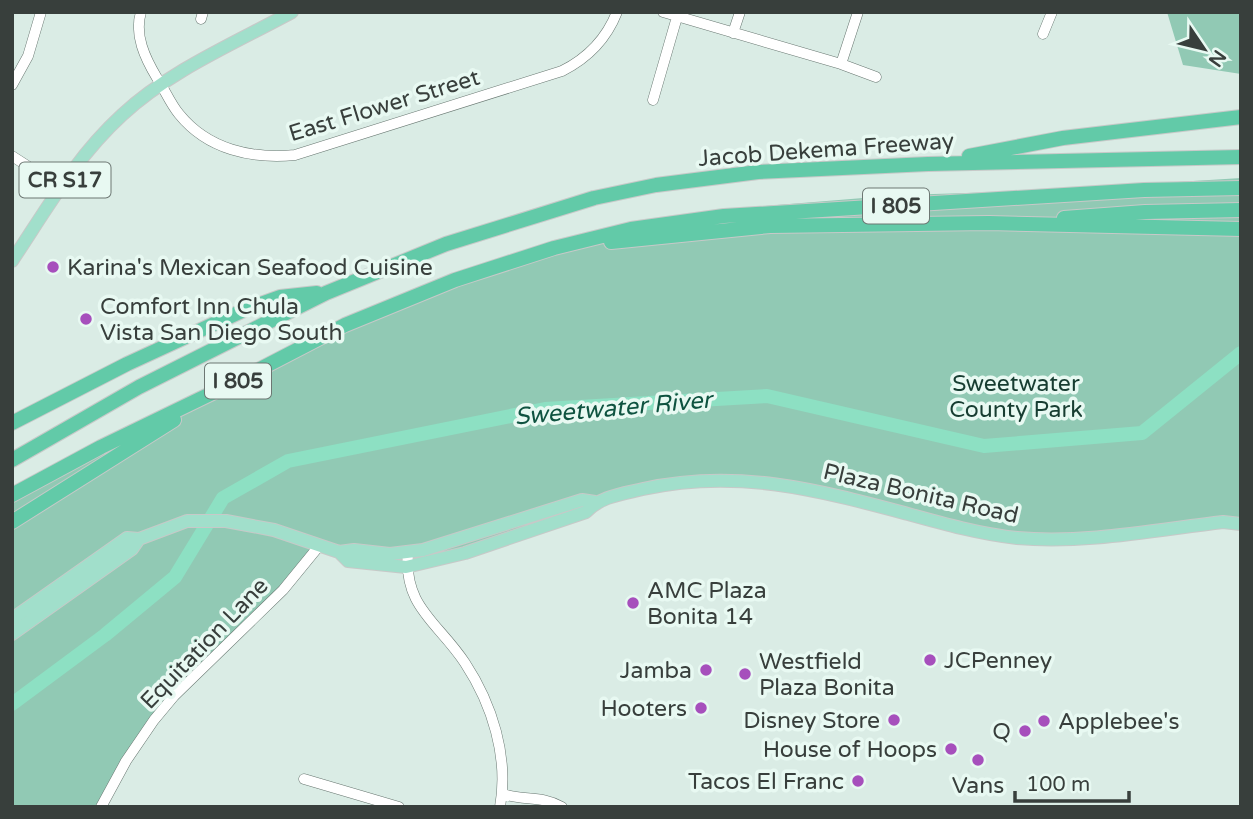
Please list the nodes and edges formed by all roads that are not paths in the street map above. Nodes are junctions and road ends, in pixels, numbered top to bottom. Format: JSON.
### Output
{"nodes":[{"id":1,"x":41,"y":12,"type":"edge"},
{"id":2,"x":141,"y":12,"type":"edge"},
{"id":3,"x":292,"y":12,"type":"edge"},
{"id":4,"x":617,"y":12,"type":"edge"},
{"id":5,"x":663,"y":12,"type":"edge"},
{"id":6,"x":740,"y":12,"type":"edge"},
{"id":7,"x":858,"y":12,"type":"edge"},
{"id":8,"x":1052,"y":12,"type":"edge"},
{"id":9,"x":677,"y":17,"type":"junction"},
{"id":10,"x":733,"y":33,"type":"junction"},
{"id":11,"x":1043,"y":34,"type":"dead end"},
{"id":12,"x":841,"y":64,"type":"junction"},
{"id":13,"x":16,"y":73,"type":"edge"},
{"id":14,"x":876,"y":77,"type":"dead end"},
{"id":15,"x":12,"y":85,"type":"edge"},
{"id":16,"x":161,"y":85,"type":"junction"},
{"id":17,"x":653,"y":100,"type":"dead end"},
{"id":18,"x":1241,"y":117,"type":"edge"},
{"id":19,"x":12,"y":156,"type":"edge"},
{"id":20,"x":1241,"y":157,"type":"edge"},
{"id":21,"x":928,"y":164,"type":"junction"},
{"id":22,"x":60,"y":187,"type":"junction"},
{"id":23,"x":1241,"y":188,"type":"edge"},
{"id":24,"x":1241,"y":209,"type":"edge"},
{"id":25,"x":989,"y":223,"type":"junction"},
{"id":26,"x":1241,"y":229,"type":"edge"},
{"id":27,"x":554,"y":248,"type":"junction"},
{"id":28,"x":12,"y":261,"type":"edge"},
{"id":29,"x":326,"y":293,"type":"junction"},
{"id":30,"x":235,"y":382,"type":"junction"},
{"id":31,"x":12,"y":423,"type":"edge"},
{"id":32,"x":12,"y":460,"type":"edge"},
{"id":33,"x":12,"y":495,"type":"edge"},
{"id":34,"x":595,"y":502,"type":"junction"},
{"id":35,"x":12,"y":522,"type":"edge"},
{"id":36,"x":1241,"y":524,"type":"edge"},
{"id":37,"x":139,"y":539,"type":"junction"},
{"id":38,"x":319,"y":546,"type":"junction"},
{"id":39,"x":339,"y":552,"type":"junction"},
{"id":40,"x":408,"y":552,"type":"junction"},
{"id":41,"x":406,"y":567,"type":"junction"},
{"id":42,"x":12,"y":618,"type":"edge"},
{"id":43,"x":12,"y":634,"type":"edge"},
{"id":44,"x":304,"y":779,"type":"dead end"},
{"id":45,"x":503,"y":794,"type":"junction"},
{"id":46,"x":102,"y":807,"type":"edge"},
{"id":47,"x":399,"y":807,"type":"edge"},
{"id":48,"x":500,"y":807,"type":"edge"},
{"id":49,"x":562,"y":807,"type":"edge"}],
"edges":[{"from":1,"to":13,"type":"street"},
{"from":2,"to":16,"type":"street","name":"East Flower Street"},
{"from":3,"to":16,"type":"main road","number":"CR S17"},
{"from":4,"to":16,"type":"street","name":"East Flower Street"},
{"from":5,"to":9,"type":"street"},
{"from":6,"to":10,"type":"street"},
{"from":7,"to":12,"type":"street"},
{"from":8,"to":11,"type":"street"},
{"from":9,"to":10,"type":"street"},
{"from":9,"to":17,"type":"street"},
{"from":10,"to":12,"type":"street"},
{"from":12,"to":14,"type":"street"},
{"from":13,"to":15,"type":"street"},
{"from":16,"to":22,"type":"main road","number":"CR S17"},
{"from":18,"to":21,"type":"highway"},
{"from":19,"to":22,"type":"street"},
{"from":20,"to":21,"type":"highway","name":"Jacob Dekema Freeway","number":"I 805"},
{"from":21,"to":29,"type":"highway","name":"Jacob Dekema Freeway","number":"I 805"},
{"from":22,"to":28,"type":"main road","number":"CR S17"},
{"from":23,"to":27,"type":"highway","number":"I 805"},
{"from":24,"to":25,"type":"highway"},
{"from":25,"to":26,"type":"highway"},
{"from":25,"to":27,"type":"highway"},
{"from":27,"to":30,"type":"highway","number":"I 805"},
{"from":29,"to":31,"type":"highway"},
{"from":29,"to":32,"type":"highway","name":"Jacob Dekema Freeway","number":"I 805"},
{"from":30,"to":33,"type":"highway","number":"I 805"},
{"from":30,"to":35,"type":"highway"},
{"from":34,"to":36,"type":"main road","name":"Plaza Bonita Road"},
{"from":34,"to":40,"type":"main road","name":"Plaza Bonita Road"},
{"from":34,"to":41,"type":"main road","name":"Plaza Bonita Road"},
{"from":37,"to":38,"type":"main road","name":"Plaza Bonita Road"},
{"from":37,"to":42,"type":"main road","name":"Plaza Bonita Road"},
{"from":37,"to":43,"type":"main road","name":"Plaza Bonita Road"},
{"from":38,"to":39,"type":"main road","name":"Plaza Bonita Road"},
{"from":38,"to":46,"type":"street","name":"Equitation Lane"},
{"from":39,"to":40,"type":"main road","name":"Plaza Bonita Road"},
{"from":39,"to":41,"type":"main road","name":"Plaza Bonita Road"},
{"from":40,"to":41,"type":"street"},
{"from":41,"to":45,"type":"street"},
{"from":44,"to":47,"type":"street"},
{"from":45,"to":48,"type":"street"},
{"from":45,"to":49,"type":"street"}]}
